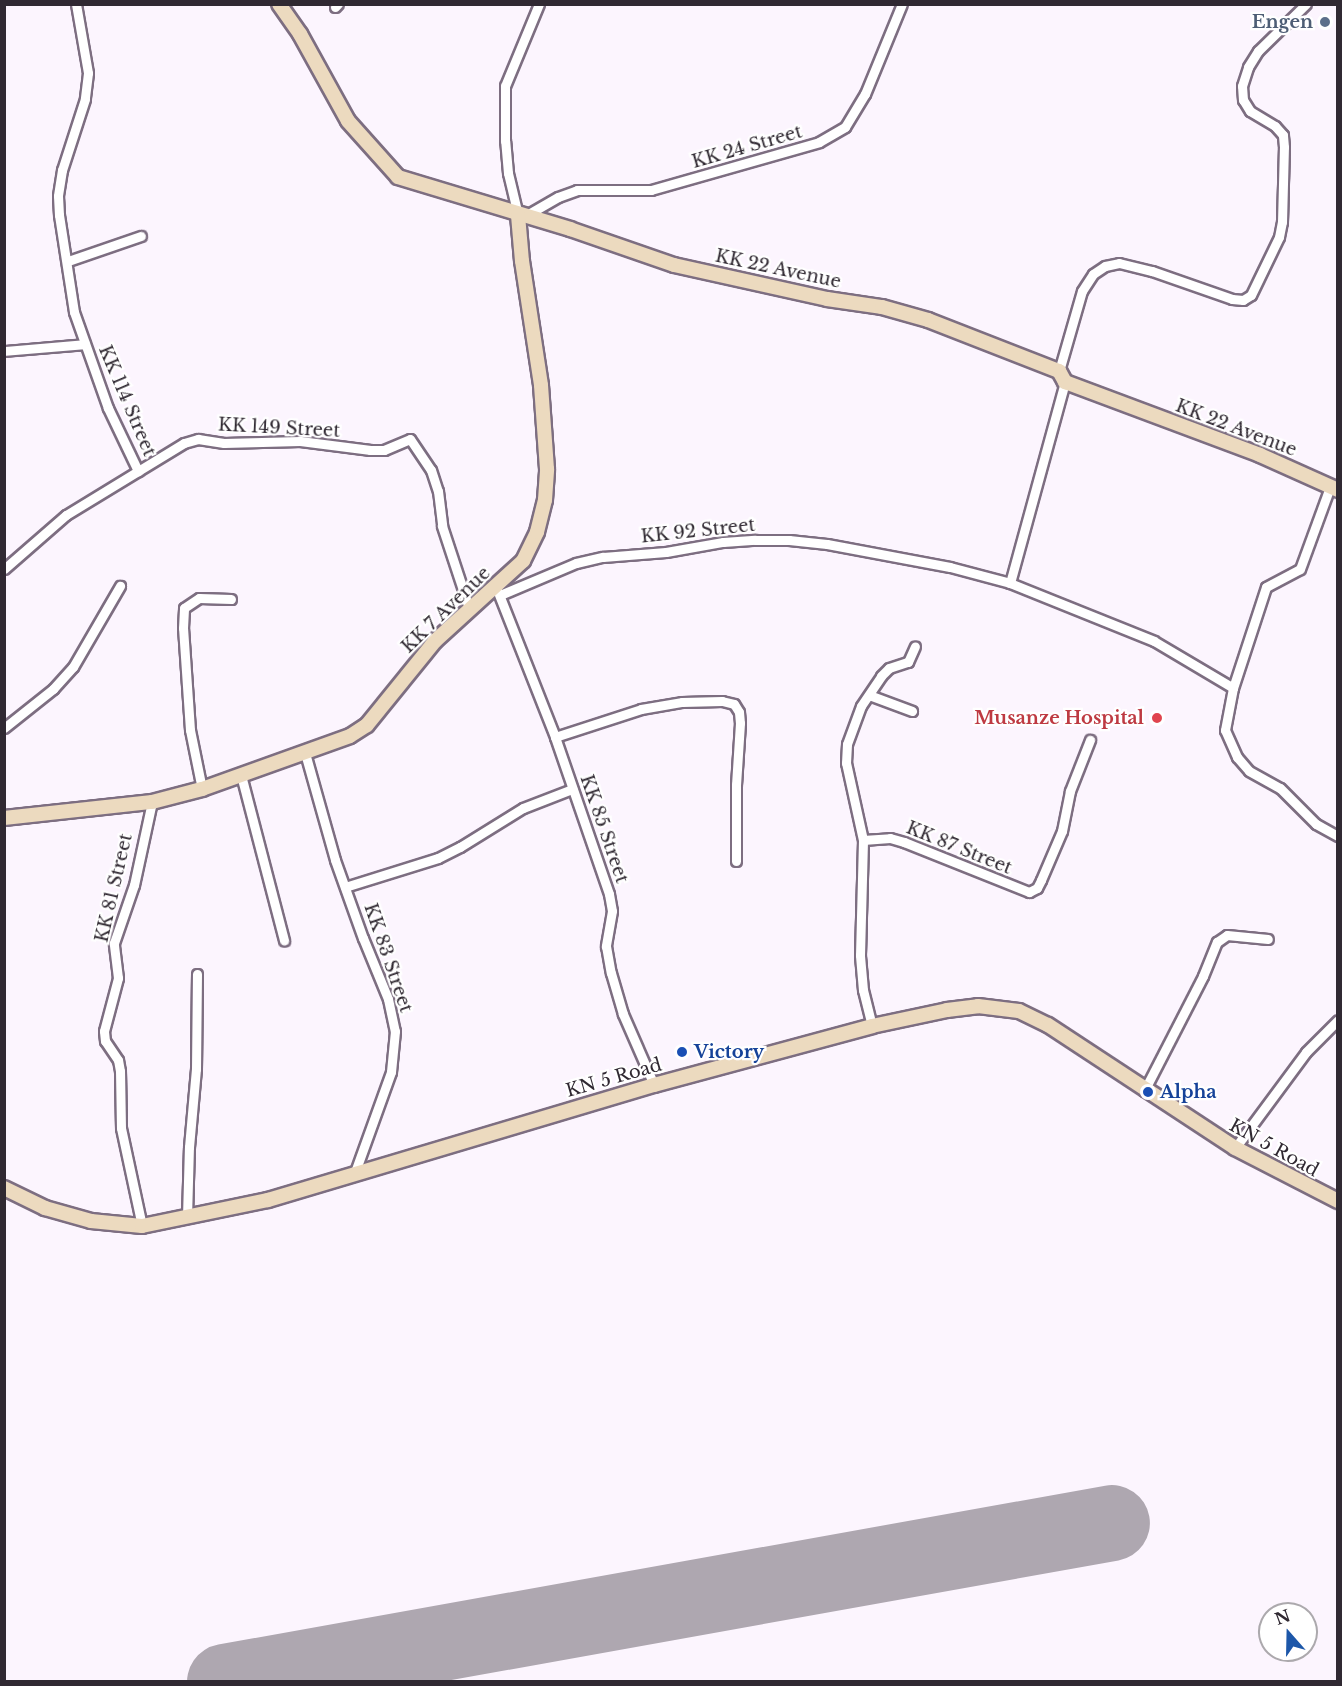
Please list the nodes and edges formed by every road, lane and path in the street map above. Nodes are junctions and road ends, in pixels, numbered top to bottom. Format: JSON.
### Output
{"nodes":[{"id":1,"x":76,"y":4,"type":"edge"},
{"id":2,"x":279,"y":4,"type":"edge"},
{"id":3,"x":539,"y":4,"type":"edge"},
{"id":4,"x":902,"y":4,"type":"edge"},
{"id":5,"x":1306,"y":4,"type":"edge"},
{"id":6,"x":521,"y":215,"type":"junction"},
{"id":7,"x":141,"y":236,"type":"dead end"},
{"id":8,"x":68,"y":261,"type":"junction"},
{"id":9,"x":85,"y":344,"type":"junction"},
{"id":10,"x":4,"y":351,"type":"edge"},
{"id":11,"x":1062,"y":376,"type":"junction"},
{"id":12,"x":138,"y":471,"type":"junction"},
{"id":13,"x":1334,"y":489,"type":"edge"},
{"id":14,"x":4,"y":569,"type":"edge"},
{"id":15,"x":1010,"y":583,"type":"junction"},
{"id":16,"x":120,"y":586,"type":"dead end"},
{"id":17,"x":498,"y":591,"type":"junction"},
{"id":18,"x":231,"y":599,"type":"dead end"},
{"id":19,"x":469,"y":608,"type":"junction"},
{"id":20,"x":915,"y":646,"type":"dead end"},
{"id":21,"x":1233,"y":688,"type":"junction"},
{"id":22,"x":869,"y":695,"type":"junction"},
{"id":23,"x":912,"y":711,"type":"dead end"},
{"id":24,"x":4,"y":728,"type":"edge"},
{"id":25,"x":555,"y":737,"type":"junction"},
{"id":26,"x":1090,"y":741,"type":"dead end"},
{"id":27,"x":304,"y":753,"type":"junction"},
{"id":28,"x":241,"y":775,"type":"junction"},
{"id":29,"x":202,"y":789,"type":"junction"},
{"id":30,"x":572,"y":789,"type":"junction"},
{"id":31,"x":152,"y":802,"type":"junction"},
{"id":32,"x":4,"y":818,"type":"edge"},
{"id":33,"x":1338,"y":836,"type":"edge"},
{"id":34,"x":863,"y":840,"type":"junction"},
{"id":35,"x":736,"y":861,"type":"dead end"},
{"id":36,"x":345,"y":887,"type":"junction"},
{"id":37,"x":1268,"y":939,"type":"dead end"},
{"id":38,"x":284,"y":940,"type":"dead end"},
{"id":39,"x":197,"y":974,"type":"dead end"},
{"id":40,"x":1338,"y":1020,"type":"edge"},
{"id":41,"x":872,"y":1026,"type":"junction"},
{"id":42,"x":654,"y":1085,"type":"junction"},
{"id":43,"x":1144,"y":1091,"type":"junction"},
{"id":44,"x":1235,"y":1148,"type":"junction"},
{"id":45,"x":354,"y":1175,"type":"junction"},
{"id":46,"x":4,"y":1188,"type":"edge"},
{"id":47,"x":1338,"y":1201,"type":"edge"},
{"id":48,"x":187,"y":1217,"type":"junction"},
{"id":49,"x":142,"y":1226,"type":"junction"}],
"edges":[{"from":1,"to":8,"type":"street","name":"KK 114 Street"},
{"from":2,"to":6,"type":"street","name":"KK 22 Avenue"},
{"from":3,"to":6,"type":"street"},
{"from":4,"to":6,"type":"street","name":"KK 24 Street"},
{"from":5,"to":11,"type":"street"},
{"from":6,"to":11,"type":"street","name":"KK 22 Avenue"},
{"from":6,"to":17,"type":"street","name":"KK 7 Avenue"},
{"from":7,"to":8,"type":"street"},
{"from":8,"to":9,"type":"street","name":"KK 114 Street"},
{"from":9,"to":10,"type":"street","name":"KK 114 Street"},
{"from":9,"to":12,"type":"street","name":"KK 114 Street"},
{"from":11,"to":13,"type":"street","name":"KK 22 Avenue"},
{"from":11,"to":15,"type":"street"},
{"from":12,"to":14,"type":"street","name":"KK 149 Street"},
{"from":12,"to":19,"type":"street","name":"KK 149 Street"},
{"from":13,"to":21,"type":"street"},
{"from":15,"to":17,"type":"street","name":"KK 92 Street"},
{"from":15,"to":21,"type":"street","name":"KK 92 Street"},
{"from":16,"to":24,"type":"street"},
{"from":17,"to":19,"type":"street","name":"KK 7 Avenue"},
{"from":17,"to":25,"type":"street","name":"KK 85 Street"},
{"from":18,"to":29,"type":"street"},
{"from":19,"to":27,"type":"street","name":"KK 7 Avenue"},
{"from":20,"to":22,"type":"street"},
{"from":21,"to":33,"type":"street"},
{"from":22,"to":23,"type":"street"},
{"from":22,"to":34,"type":"street"},
{"from":25,"to":30,"type":"street","name":"KK 85 Street"},
{"from":25,"to":35,"type":"street"},
{"from":26,"to":34,"type":"street","name":"KK 87 Street"},
{"from":27,"to":28,"type":"street","name":"KK 7 Avenue"},
{"from":27,"to":36,"type":"street","name":"KK 83 Street"},
{"from":28,"to":29,"type":"street","name":"KK 7 Avenue"},
{"from":28,"to":38,"type":"street"},
{"from":29,"to":31,"type":"street","name":"KK 7 Avenue"},
{"from":30,"to":36,"type":"street"},
{"from":30,"to":42,"type":"street","name":"KK 85 Street"},
{"from":31,"to":32,"type":"street","name":"KK 7 Avenue"},
{"from":31,"to":49,"type":"street","name":"KK 81 Street"},
{"from":34,"to":41,"type":"street"},
{"from":36,"to":45,"type":"street","name":"KK 83 Street"},
{"from":37,"to":43,"type":"street"},
{"from":39,"to":48,"type":"street"},
{"from":40,"to":44,"type":"street"},
{"from":41,"to":42,"type":"street","name":"KN 5 Road"},
{"from":41,"to":43,"type":"street","name":"KN 5 Road"},
{"from":42,"to":45,"type":"street","name":"KN 5 Road"},
{"from":43,"to":44,"type":"street","name":"KN 5 Road"},
{"from":44,"to":47,"type":"street","name":"KN 5 Road"},
{"from":45,"to":48,"type":"street","name":"KN 5 Road"},
{"from":46,"to":49,"type":"street","name":"KN 5 Road"},
{"from":48,"to":49,"type":"street","name":"KN 5 Road"}]}
